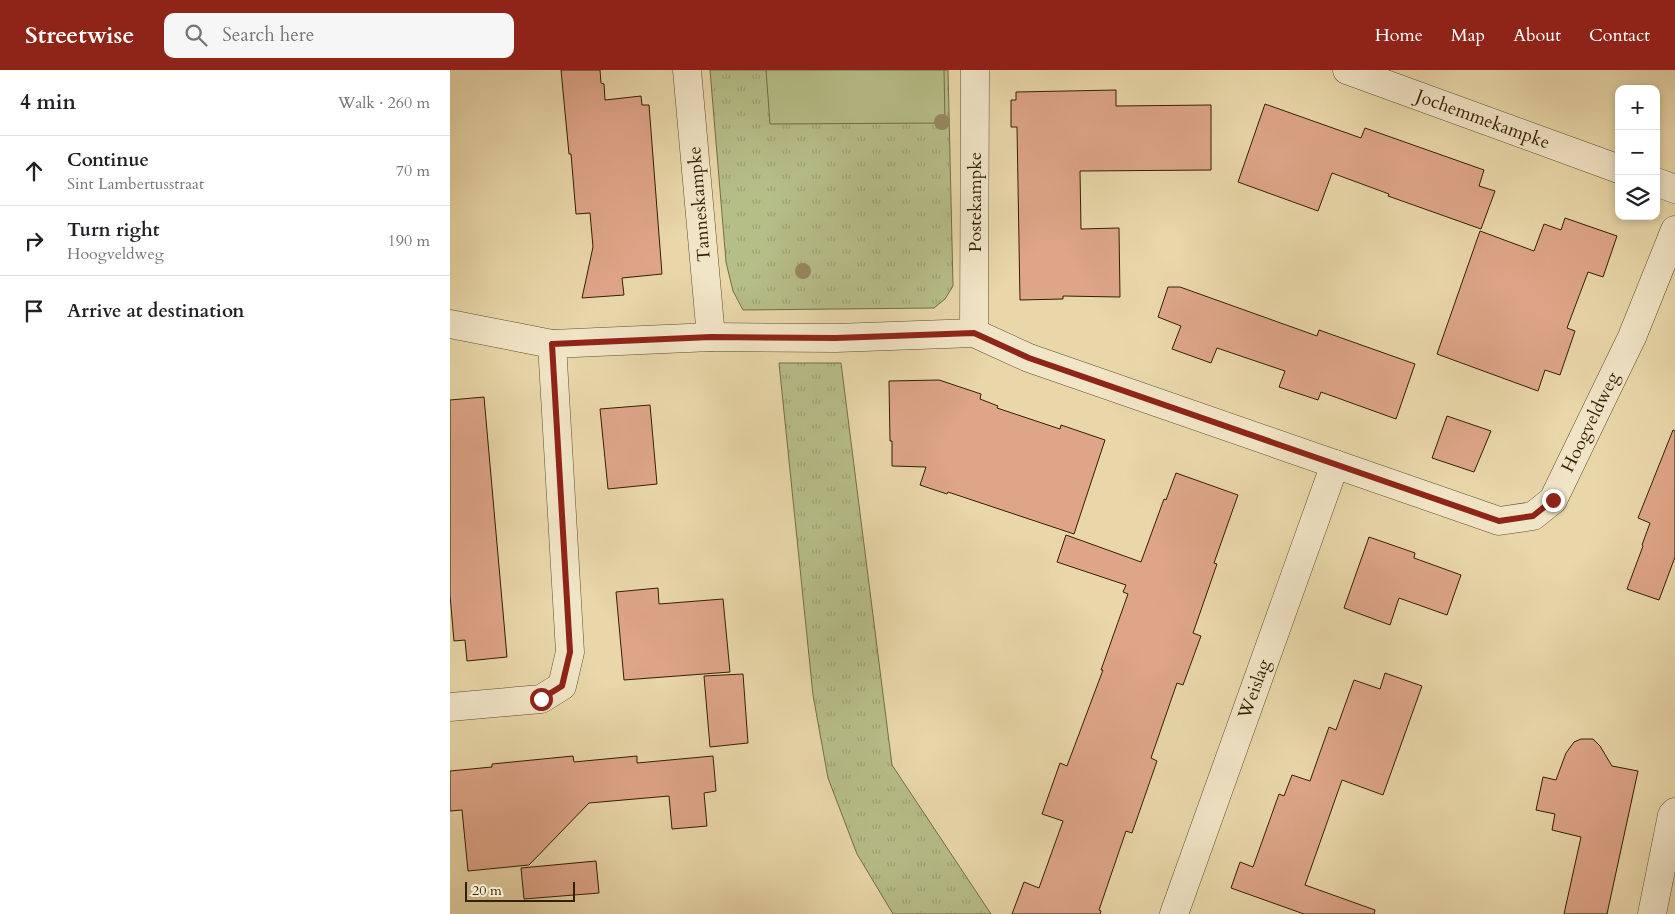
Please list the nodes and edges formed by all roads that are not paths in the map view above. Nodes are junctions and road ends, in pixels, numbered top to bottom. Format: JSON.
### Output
{"nodes":[{"id":1,"x":687,"y":70,"type":"edge"},
{"id":2,"x":975,"y":70,"type":"edge"},
{"id":3,"x":1347,"y":70,"type":"edge"},
{"id":4,"x":1615,"y":168,"type":"edge"},
{"id":5,"x":1660,"y":183,"type":"edge"},
{"id":6,"x":1675,"y":189,"type":"edge"},
{"id":7,"x":1675,"y":230,"type":"edge"},
{"id":8,"x":450,"y":324,"type":"edge"},
{"id":9,"x":974,"y":333,"type":"junction"},
{"id":10,"x":711,"y":337,"type":"junction"},
{"id":11,"x":552,"y":344,"type":"junction"},
{"id":12,"x":1334,"y":464,"type":"junction"},
{"id":13,"x":450,"y":707,"type":"edge"},
{"id":14,"x":1675,"y":812,"type":"edge"},
{"id":15,"x":1174,"y":914,"type":"edge"},
{"id":16,"x":1652,"y":914,"type":"edge"}],
"edges":[{"from":1,"to":10,"type":"street","name":"Tanneskampke"},
{"from":2,"to":9,"type":"street","name":"Postekampke"},
{"from":3,"to":4,"type":"street","name":"Jochemmekampke"},
{"from":5,"to":6,"type":"street"},
{"from":7,"to":12,"type":"street","name":"Hoogveldweg"},
{"from":8,"to":11,"type":"street","name":"Hoogveldweg"},
{"from":9,"to":10,"type":"street","name":"Hoogveldweg"},
{"from":9,"to":12,"type":"street","name":"Hoogveldweg"},
{"from":10,"to":11,"type":"street","name":"Hoogveldweg"},
{"from":11,"to":13,"type":"street"},
{"from":12,"to":15,"type":"street","name":"Weislag"},
{"from":14,"to":16,"type":"street"}]}
